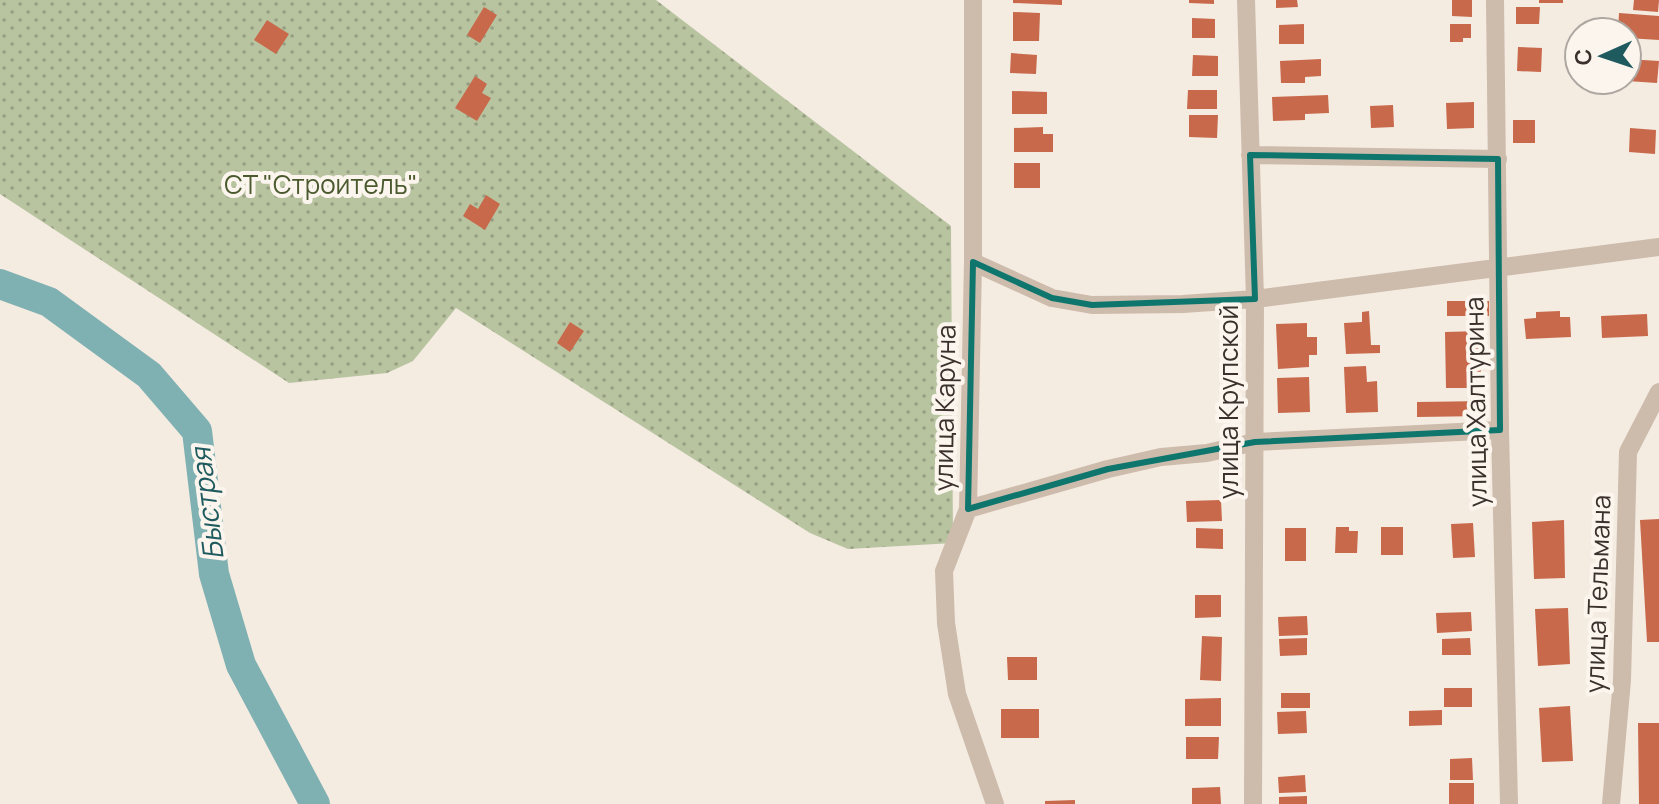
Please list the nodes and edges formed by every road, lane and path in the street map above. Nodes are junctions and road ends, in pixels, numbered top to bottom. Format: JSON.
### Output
{"nodes":[{"id":1,"x":973,"y":0,"type":"edge"},
{"id":2,"x":1246,"y":0,"type":"edge"},
{"id":3,"x":1495,"y":0,"type":"edge"},
{"id":4,"x":1250,"y":155,"type":"junction"},
{"id":5,"x":1498,"y":159,"type":"junction"},
{"id":6,"x":1659,"y":247,"type":"edge"},
{"id":7,"x":973,"y":262,"type":"junction"},
{"id":8,"x":1499,"y":269,"type":"junction"},
{"id":9,"x":1255,"y":299,"type":"junction"},
{"id":10,"x":1659,"y":392,"type":"edge"},
{"id":11,"x":1500,"y":430,"type":"junction"},
{"id":12,"x":1255,"y":442,"type":"junction"},
{"id":13,"x":968,"y":509,"type":"junction"},
{"id":14,"x":995,"y":804,"type":"edge"},
{"id":15,"x":1253,"y":804,"type":"edge"},
{"id":16,"x":1509,"y":804,"type":"edge"},
{"id":17,"x":1611,"y":804,"type":"edge"}],
"edges":[{"from":1,"to":7,"type":"street","name":"улица Каруна"},
{"from":2,"to":4,"type":"street","name":"улица Крупской"},
{"from":3,"to":5,"type":"street","name":"улица Халтурина"},
{"from":4,"to":5,"type":"street"},
{"from":4,"to":9,"type":"street","name":"улица Крупской"},
{"from":5,"to":8,"type":"street","name":"улица Халтурина"},
{"from":6,"to":8,"type":"street"},
{"from":7,"to":9,"type":"street"},
{"from":7,"to":13,"type":"street","name":"улица Каруна"},
{"from":8,"to":9,"type":"street"},
{"from":8,"to":11,"type":"street","name":"улица Халтурина"},
{"from":9,"to":12,"type":"street","name":"улица Крупской"},
{"from":10,"to":17,"type":"street","name":"улица Тельмана"},
{"from":11,"to":12,"type":"street"},
{"from":11,"to":16,"type":"street","name":"улица Халтурина"},
{"from":12,"to":13,"type":"street"},
{"from":12,"to":15,"type":"street","name":"улица Крупской"},
{"from":13,"to":14,"type":"street","name":"улица Каруна"}]}
